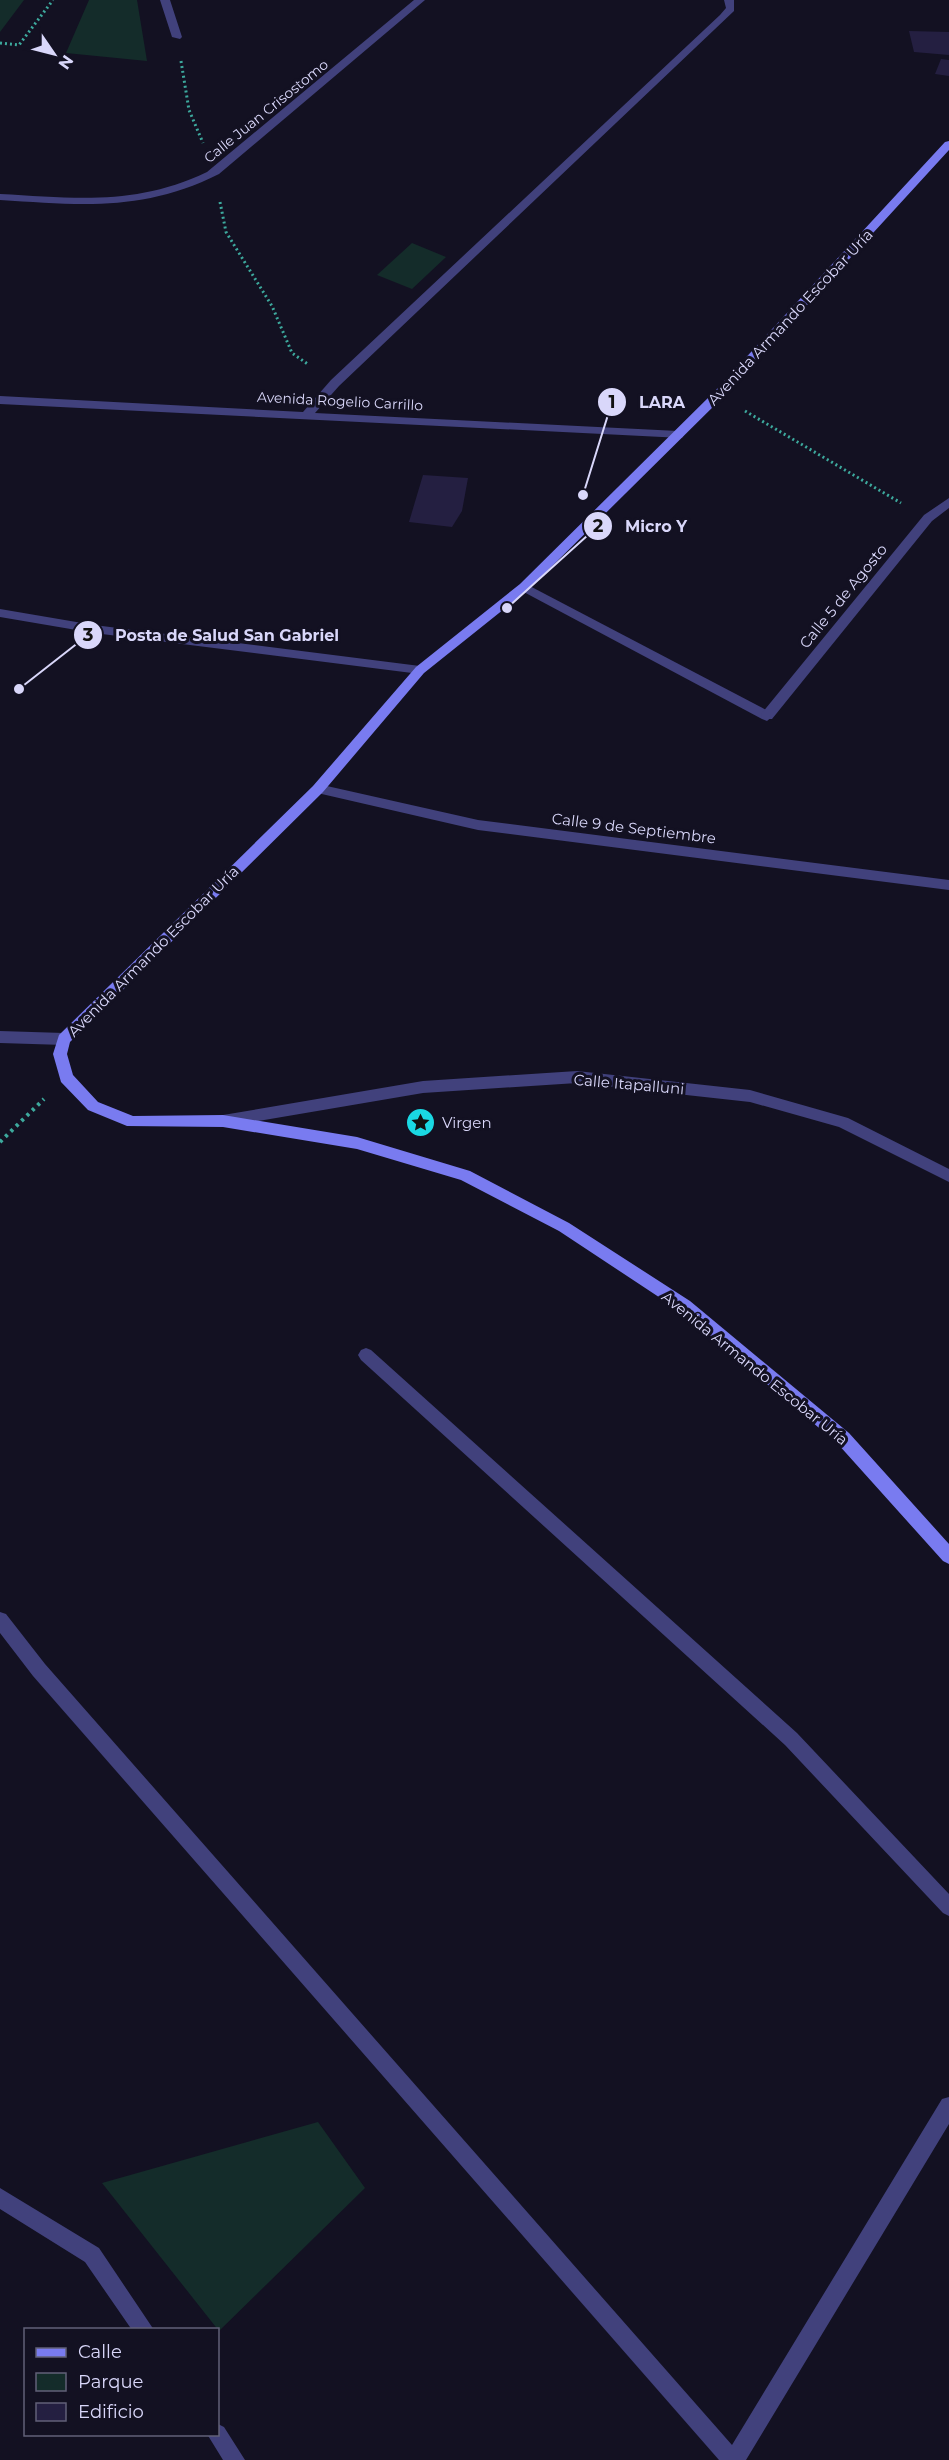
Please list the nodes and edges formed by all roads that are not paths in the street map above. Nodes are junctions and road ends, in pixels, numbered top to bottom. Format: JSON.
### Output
{"nodes":[{"id":1,"x":165,"y":0,"type":"edge"},
{"id":2,"x":420,"y":0,"type":"edge"},
{"id":3,"x":729,"y":0,"type":"edge"},
{"id":4,"x":177,"y":36,"type":"road end"},
{"id":5,"x":949,"y":144,"type":"edge"},
{"id":6,"x":0,"y":197,"type":"edge"},
{"id":7,"x":0,"y":400,"type":"edge"},
{"id":8,"x":307,"y":414,"type":"junction"},
{"id":9,"x":678,"y":435,"type":"junction"},
{"id":10,"x":949,"y":502,"type":"edge"},
{"id":11,"x":524,"y":587,"type":"junction"},
{"id":12,"x":0,"y":613,"type":"edge"},
{"id":13,"x":420,"y":669,"type":"junction"},
{"id":14,"x":318,"y":789,"type":"junction"},
{"id":15,"x":949,"y":885,"type":"edge"},
{"id":16,"x":0,"y":1037,"type":"edge"},
{"id":17,"x":64,"y":1038,"type":"junction"},
{"id":18,"x":223,"y":1121,"type":"junction"},
{"id":19,"x":949,"y":1176,"type":"edge"},
{"id":20,"x":366,"y":1355,"type":"dead end"},
{"id":21,"x":949,"y":1556,"type":"edge"},
{"id":22,"x":0,"y":1620,"type":"edge"},
{"id":23,"x":949,"y":1907,"type":"edge"},
{"id":24,"x":949,"y":2106,"type":"edge"},
{"id":25,"x":0,"y":2198,"type":"edge"},
{"id":26,"x":143,"y":2328,"type":"edge"},
{"id":27,"x":218,"y":2436,"type":"edge"},
{"id":28,"x":235,"y":2460,"type":"edge"},
{"id":29,"x":733,"y":2460,"type":"edge"}],
"edges":[{"from":1,"to":4,"type":"street"},
{"from":2,"to":6,"type":"street","name":"Calle Juan Crisostomo"},
{"from":3,"to":8,"type":"street"},
{"from":5,"to":9,"type":"main road","name":"Avenida Armando Escobar Uría"},
{"from":7,"to":8,"type":"street","name":"Avenida Rogelio Carrillo"},
{"from":8,"to":9,"type":"street","name":"Avenida Rogelio Carrillo"},
{"from":9,"to":11,"type":"main road","name":"Avenida Armando Escobar Uría"},
{"from":10,"to":11,"type":"street","name":"Calle 5 de Agosto"},
{"from":11,"to":13,"type":"main road","name":"Avenida Armando Escobar Uría"},
{"from":12,"to":13,"type":"street"},
{"from":13,"to":14,"type":"main road","name":"Avenida Armando Escobar Uría"},
{"from":14,"to":15,"type":"street","name":"Calle 9 de Septiembre"},
{"from":14,"to":17,"type":"main road","name":"Avenida Armando Escobar Uría"},
{"from":16,"to":17,"type":"street"},
{"from":17,"to":18,"type":"main road","name":"Avenida Armando Escobar Uría"},
{"from":18,"to":19,"type":"street","name":"Calle Itapalluni"},
{"from":18,"to":21,"type":"main road","name":"Avenida Armando Escobar Uría"},
{"from":20,"to":23,"type":"street"},
{"from":22,"to":29,"type":"street"},
{"from":24,"to":29,"type":"street"},
{"from":25,"to":26,"type":"street"},
{"from":27,"to":28,"type":"street"}]}
